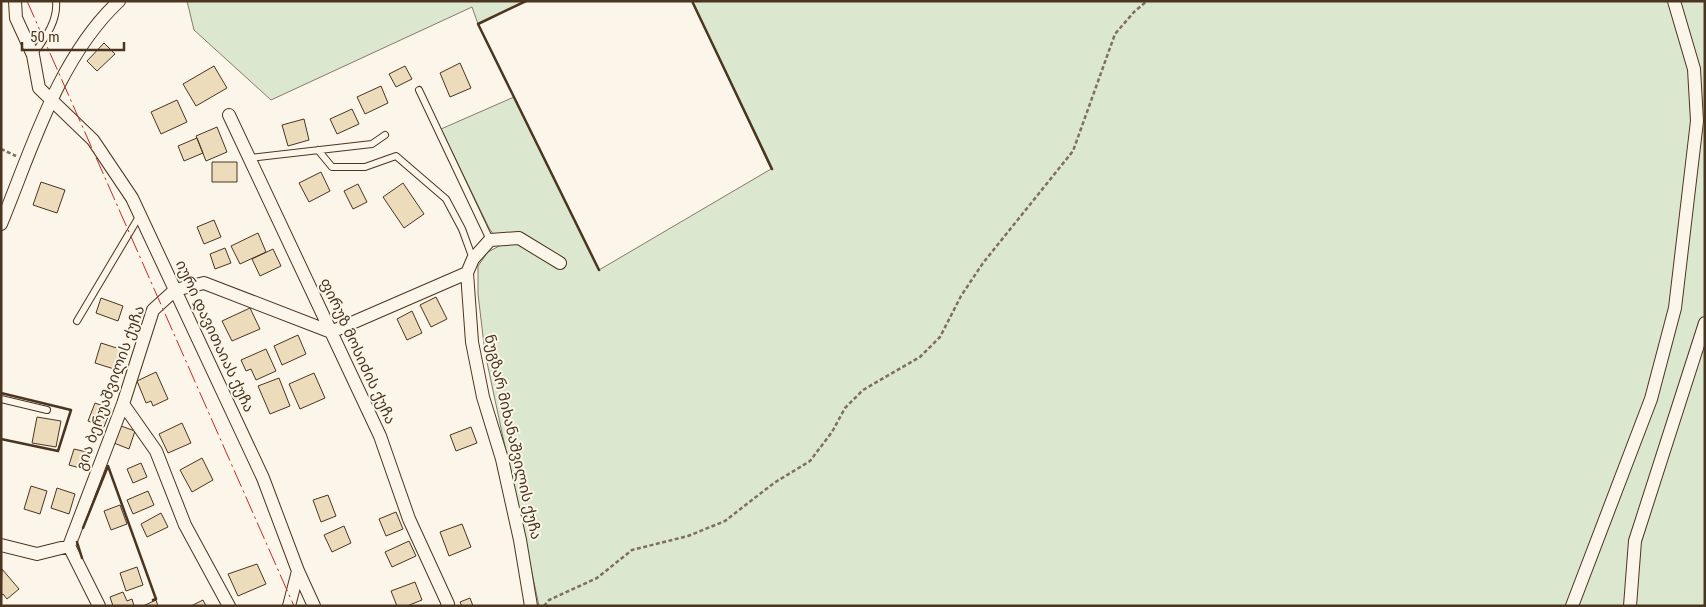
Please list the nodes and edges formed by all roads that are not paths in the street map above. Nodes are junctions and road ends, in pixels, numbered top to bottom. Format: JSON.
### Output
{"nodes":[{"id":1,"x":15,"y":1,"type":"edge"},
{"id":2,"x":56,"y":1,"type":"edge"},
{"id":3,"x":119,"y":1,"type":"edge"},
{"id":4,"x":1674,"y":1,"type":"edge"},
{"id":5,"x":34,"y":55,"type":"junction"},
{"id":6,"x":419,"y":90,"type":"dead end"},
{"id":7,"x":51,"y":102,"type":"junction"},
{"id":8,"x":229,"y":114,"type":"dead end"},
{"id":9,"x":385,"y":135,"type":"dead end"},
{"id":10,"x":318,"y":150,"type":"junction"},
{"id":11,"x":249,"y":158,"type":"junction"},
{"id":12,"x":140,"y":215,"type":"junction"},
{"id":13,"x":1,"y":224,"type":"edge"},
{"id":14,"x":490,"y":240,"type":"junction"},
{"id":15,"x":473,"y":259,"type":"junction"},
{"id":16,"x":560,"y":263,"type":"dead end"},
{"id":17,"x":467,"y":273,"type":"junction"},
{"id":18,"x":175,"y":290,"type":"junction"},
{"id":19,"x":77,"y":321,"type":"dead end"},
{"id":20,"x":1705,"y":323,"type":"edge"},
{"id":21,"x":331,"y":332,"type":"junction"},
{"id":22,"x":1,"y":399,"type":"edge"},
{"id":23,"x":123,"y":404,"type":"junction"},
{"id":24,"x":47,"y":410,"type":"dead end"},
{"id":25,"x":1,"y":545,"type":"edge"},
{"id":26,"x":69,"y":546,"type":"junction"},
{"id":27,"x":298,"y":570,"type":"junction"},
{"id":28,"x":448,"y":605,"type":"edge"},
{"id":29,"x":99,"y":606,"type":"edge"},
{"id":30,"x":229,"y":606,"type":"edge"},
{"id":31,"x":290,"y":606,"type":"edge"},
{"id":32,"x":314,"y":606,"type":"edge"},
{"id":33,"x":531,"y":606,"type":"edge"},
{"id":34,"x":1572,"y":606,"type":"edge"},
{"id":35,"x":1630,"y":606,"type":"edge"}],
"edges":[{"from":1,"to":5,"type":"street","name":"იური დავითაიას ქუჩა"},
{"from":2,"to":5,"type":"lane"},
{"from":3,"to":7,"type":"street"},
{"from":4,"to":34,"type":"street"},
{"from":5,"to":7,"type":"street","name":"იური დავითაიას ქუჩა"},
{"from":6,"to":14,"type":"lane"},
{"from":7,"to":12,"type":"street","name":"იური დავითაიას ქუჩა"},
{"from":7,"to":13,"type":"street"},
{"from":8,"to":11,"type":"street","name":"ფირუზ მოსიძის ქუჩა"},
{"from":9,"to":10,"type":"lane"},
{"from":10,"to":11,"type":"lane"},
{"from":10,"to":15,"type":"lane"},
{"from":11,"to":21,"type":"street","name":"ფირუზ მოსიძის ქუჩა"},
{"from":12,"to":18,"type":"street","name":"იური დავითაიას ქუჩა"},
{"from":12,"to":19,"type":"lane"},
{"from":14,"to":15,"type":"street","name":"ნუგზარ მიხანაშვილის ქუჩა"},
{"from":14,"to":16,"type":"street"},
{"from":15,"to":17,"type":"street","name":"ნუგზარ მიხანაშვილის ქუჩა"},
{"from":17,"to":21,"type":"street"},
{"from":17,"to":33,"type":"street","name":"ნუგზარ მიხანაშვილის ქუჩა"},
{"from":18,"to":21,"type":"street","name":"გია ბერუაშვილის ქუჩა"},
{"from":18,"to":23,"type":"street","name":"გია ბერუაშვილის ქუჩა"},
{"from":18,"to":27,"type":"street","name":"იური დავითაიას ქუჩა"},
{"from":20,"to":35,"type":"street"},
{"from":21,"to":28,"type":"street","name":"ფირუზ მოსიძის ქუჩა"},
{"from":22,"to":24,"type":"lane"},
{"from":23,"to":26,"type":"street","name":"გია ბერუაშვილის ქუჩა"},
{"from":23,"to":30,"type":"street"},
{"from":25,"to":26,"type":"street"},
{"from":26,"to":29,"type":"street"},
{"from":27,"to":31,"type":"street"},
{"from":27,"to":32,"type":"street","name":"იური დავითაიას ქუჩა"}]}
